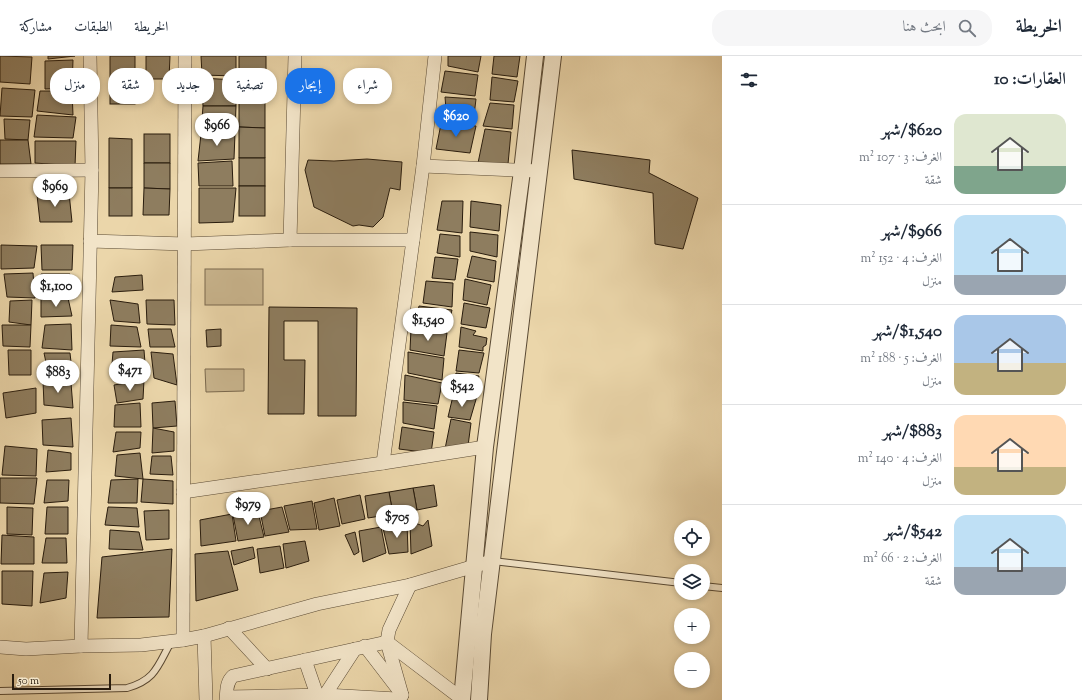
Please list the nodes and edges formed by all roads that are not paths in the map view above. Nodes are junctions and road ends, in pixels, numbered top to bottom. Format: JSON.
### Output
{"nodes":[{"id":1,"x":90,"y":56,"type":"edge"},
{"id":2,"x":185,"y":56,"type":"edge"},
{"id":3,"x":295,"y":56,"type":"edge"},
{"id":4,"x":435,"y":56,"type":"edge"},
{"id":5,"x":535,"y":56,"type":"edge"},
{"id":6,"x":554,"y":56,"type":"edge"},
{"id":7,"x":423,"y":166,"type":"junction"},
{"id":8,"x":92,"y":170,"type":"junction"},
{"id":9,"x":0,"y":171,"type":"edge"},
{"id":10,"x":522,"y":171,"type":"junction"},
{"id":11,"x":539,"y":171,"type":"junction"},
{"id":12,"x":90,"y":240,"type":"junction"},
{"id":13,"x":290,"y":240,"type":"junction"},
{"id":14,"x":412,"y":240,"type":"junction"},
{"id":15,"x":185,"y":244,"type":"junction"},
{"id":16,"x":485,"y":447,"type":"junction"},
{"id":17,"x":383,"y":463,"type":"junction"},
{"id":18,"x":183,"y":492,"type":"junction"},
{"id":19,"x":492,"y":561,"type":"junction"},
{"id":20,"x":473,"y":565,"type":"junction"},
{"id":21,"x":674,"y":582,"type":"edge"},
{"id":22,"x":410,"y":585,"type":"junction"},
{"id":23,"x":710,"y":587,"type":"edge"},
{"id":24,"x":722,"y":588,"type":"edge"},
{"id":25,"x":229,"y":628,"type":"junction"},
{"id":26,"x":204,"y":636,"type":"junction"},
{"id":27,"x":177,"y":641,"type":"junction"},
{"id":28,"x":387,"y":642,"type":"junction"},
{"id":29,"x":81,"y":646,"type":"junction"},
{"id":30,"x":0,"y":647,"type":"edge"},
{"id":31,"x":360,"y":648,"type":"junction"},
{"id":32,"x":305,"y":660,"type":"junction"},
{"id":33,"x":267,"y":669,"type":"junction"},
{"id":34,"x":0,"y":691,"type":"edge"},
{"id":35,"x":321,"y":695,"type":"junction"},
{"id":36,"x":402,"y":695,"type":"junction"},
{"id":37,"x":227,"y":698,"type":"edge"},
{"id":38,"x":206,"y":700,"type":"edge"},
{"id":39,"x":462,"y":700,"type":"edge"},
{"id":40,"x":478,"y":700,"type":"edge"}],
"edges":[{"from":1,"to":8,"type":"street"},
{"from":2,"to":15,"type":"street"},
{"from":3,"to":13,"type":"street"},
{"from":4,"to":7,"type":"street"},
{"from":5,"to":10,"type":"street"},
{"from":6,"to":11,"type":"street"},
{"from":7,"to":10,"type":"street"},
{"from":7,"to":14,"type":"street"},
{"from":8,"to":9,"type":"street"},
{"from":8,"to":12,"type":"street"},
{"from":10,"to":11,"type":"street"},
{"from":10,"to":16,"type":"street"},
{"from":11,"to":19,"type":"street"},
{"from":12,"to":15,"type":"street"},
{"from":12,"to":29,"type":"street"},
{"from":13,"to":14,"type":"street"},
{"from":13,"to":15,"type":"street"},
{"from":14,"to":17,"type":"street"},
{"from":15,"to":18,"type":"street"},
{"from":16,"to":17,"type":"street"},
{"from":16,"to":20,"type":"street"},
{"from":17,"to":18,"type":"street"},
{"from":18,"to":27,"type":"street"},
{"from":19,"to":20,"type":"street"},
{"from":19,"to":21,"type":"lane"},
{"from":19,"to":40,"type":"street"},
{"from":20,"to":22,"type":"street"},
{"from":20,"to":39,"type":"street"},
{"from":22,"to":25,"type":"street"},
{"from":22,"to":28,"type":"street"},
{"from":23,"to":24,"type":"lane"},
{"from":25,"to":26,"type":"street"},
{"from":25,"to":33,"type":"street"},
{"from":26,"to":27,"type":"street"},
{"from":26,"to":38,"type":"street"},
{"from":27,"to":29,"type":"street"},
{"from":27,"to":34,"type":"lane"},
{"from":28,"to":31,"type":"street"},
{"from":28,"to":36,"type":"street"},
{"from":28,"to":39,"type":"street"},
{"from":29,"to":30,"type":"street"},
{"from":31,"to":32,"type":"street"},
{"from":31,"to":35,"type":"street"},
{"from":31,"to":36,"type":"street"},
{"from":32,"to":33,"type":"street"},
{"from":32,"to":35,"type":"street"},
{"from":33,"to":37,"type":"street"},
{"from":35,"to":36,"type":"street"},
{"from":35,"to":37,"type":"street"}]}
